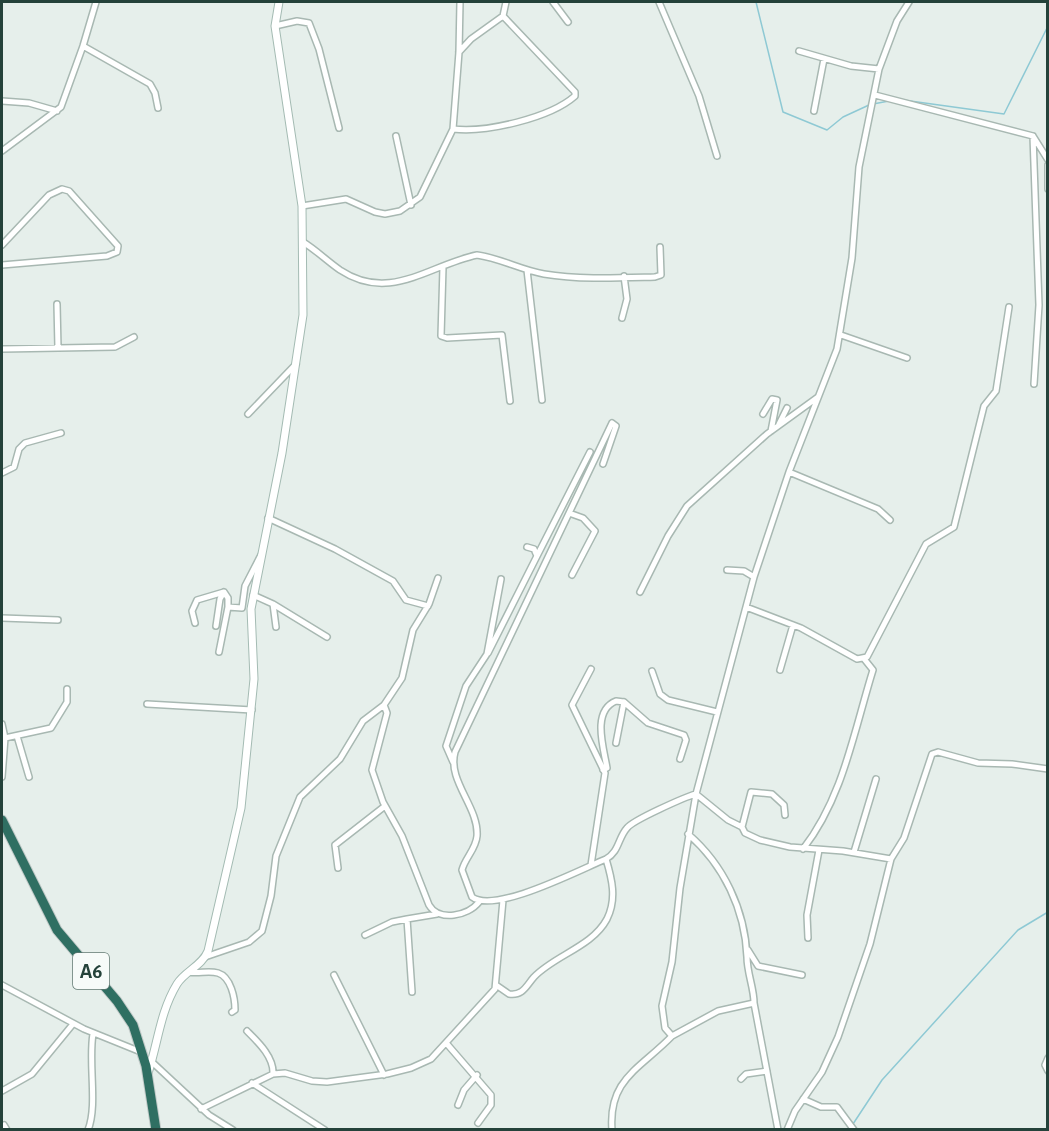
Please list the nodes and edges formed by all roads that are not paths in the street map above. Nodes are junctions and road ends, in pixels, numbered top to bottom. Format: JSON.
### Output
{"nodes":[{"id":1,"x":96,"y":2,"type":"edge"},
{"id":2,"x":279,"y":2,"type":"edge"},
{"id":3,"x":460,"y":2,"type":"edge"},
{"id":4,"x":506,"y":2,"type":"edge"},
{"id":5,"x":553,"y":2,"type":"edge"},
{"id":6,"x":659,"y":2,"type":"edge"},
{"id":7,"x":899,"y":2,"type":"edge"},
{"id":8,"x":908,"y":4,"type":"edge"},
{"id":9,"x":503,"y":16,"type":"junction"},
{"id":10,"x":568,"y":22,"type":"dead end"},
{"id":11,"x":275,"y":26,"type":"junction"},
{"id":12,"x":83,"y":46,"type":"junction"},
{"id":13,"x":799,"y":51,"type":"dead end"},
{"id":14,"x":459,"y":52,"type":"junction"},
{"id":15,"x":824,"y":59,"type":"junction"},
{"id":16,"x":879,"y":69,"type":"junction"},
{"id":17,"x":875,"y":96,"type":"junction"},
{"id":18,"x":2,"y":101,"type":"edge"},
{"id":19,"x":158,"y":108,"type":"dead end"},
{"id":20,"x":57,"y":111,"type":"junction"},
{"id":21,"x":814,"y":111,"type":"dead end"},
{"id":22,"x":339,"y":128,"type":"dead end"},
{"id":23,"x":453,"y":129,"type":"junction"},
{"id":24,"x":396,"y":136,"type":"dead end"},
{"id":25,"x":1033,"y":136,"type":"junction"},
{"id":26,"x":2,"y":152,"type":"edge"},
{"id":27,"x":717,"y":156,"type":"dead end"},
{"id":28,"x":1047,"y":160,"type":"edge"},
{"id":29,"x":1047,"y":165,"type":"edge"},
{"id":30,"x":1047,"y":189,"type":"edge"},
{"id":31,"x":411,"y":205,"type":"junction"},
{"id":32,"x":302,"y":206,"type":"junction"},
{"id":33,"x":303,"y":242,"type":"junction"},
{"id":34,"x":2,"y":245,"type":"edge"},
{"id":35,"x":660,"y":247,"type":"dead end"},
{"id":36,"x":2,"y":265,"type":"edge"},
{"id":37,"x":443,"y":267,"type":"junction"},
{"id":38,"x":527,"y":270,"type":"junction"},
{"id":39,"x":624,"y":276,"type":"junction"},
{"id":40,"x":57,"y":304,"type":"dead end"},
{"id":41,"x":1009,"y":307,"type":"dead end"},
{"id":42,"x":622,"y":318,"type":"dead end"},
{"id":43,"x":841,"y":335,"type":"junction"},
{"id":44,"x":134,"y":337,"type":"dead end"},
{"id":45,"x":58,"y":348,"type":"junction"},
{"id":46,"x":2,"y":349,"type":"edge"},
{"id":47,"x":907,"y":358,"type":"dead end"},
{"id":48,"x":297,"y":363,"type":"junction"},
{"id":49,"x":1034,"y":384,"type":"dead end"},
{"id":50,"x":819,"y":396,"type":"junction"},
{"id":51,"x":542,"y":400,"type":"dead end"},
{"id":52,"x":510,"y":401,"type":"dead end"},
{"id":53,"x":787,"y":408,"type":"dead end"},
{"id":54,"x":248,"y":414,"type":"dead end"},
{"id":55,"x":763,"y":414,"type":"dead end"},
{"id":56,"x":779,"y":426,"type":"junction"},
{"id":57,"x":771,"y":431,"type":"junction"},
{"id":58,"x":61,"y":433,"type":"dead end"},
{"id":59,"x":590,"y":452,"type":"dead end"},
{"id":60,"x":603,"y":464,"type":"dead end"},
{"id":61,"x":789,"y":472,"type":"junction"},
{"id":62,"x":2,"y":473,"type":"edge"},
{"id":63,"x":569,"y":513,"type":"junction"},
{"id":64,"x":268,"y":518,"type":"junction"},
{"id":65,"x":890,"y":520,"type":"dead end"},
{"id":66,"x":527,"y":547,"type":"dead end"},
{"id":67,"x":261,"y":555,"type":"junction"},
{"id":68,"x":537,"y":556,"type":"junction"},
{"id":69,"x":728,"y":570,"type":"dead end"},
{"id":70,"x":572,"y":575,"type":"dead end"},
{"id":71,"x":754,"y":577,"type":"junction"},
{"id":72,"x":438,"y":578,"type":"dead end"},
{"id":73,"x":501,"y":579,"type":"dead end"},
{"id":74,"x":224,"y":592,"type":"junction"},
{"id":75,"x":640,"y":592,"type":"dead end"},
{"id":76,"x":253,"y":595,"type":"junction"},
{"id":77,"x":273,"y":604,"type":"junction"},
{"id":78,"x":428,"y":606,"type":"junction"},
{"id":79,"x":228,"y":607,"type":"junction"},
{"id":80,"x":746,"y":607,"type":"junction"},
{"id":81,"x":2,"y":618,"type":"edge"},
{"id":82,"x":58,"y":620,"type":"dead end"},
{"id":83,"x":195,"y":623,"type":"dead end"},
{"id":84,"x":793,"y":625,"type":"junction"},
{"id":85,"x":216,"y":626,"type":"dead end"},
{"id":86,"x":276,"y":627,"type":"dead end"},
{"id":87,"x":327,"y":637,"type":"dead end"},
{"id":88,"x":219,"y":652,"type":"dead end"},
{"id":89,"x":487,"y":654,"type":"junction"},
{"id":90,"x":865,"y":660,"type":"junction"},
{"id":91,"x":591,"y":669,"type":"dead end"},
{"id":92,"x":780,"y":669,"type":"dead end"},
{"id":93,"x":652,"y":671,"type":"dead end"},
{"id":94,"x":67,"y":689,"type":"dead end"},
{"id":95,"x":624,"y":702,"type":"junction"},
{"id":96,"x":147,"y":704,"type":"dead end"},
{"id":97,"x":384,"y":705,"type":"junction"},
{"id":98,"x":252,"y":710,"type":"junction"},
{"id":99,"x":717,"y":712,"type":"junction"},
{"id":100,"x":2,"y":724,"type":"edge"},
{"id":101,"x":17,"y":736,"type":"junction"},
{"id":102,"x":3,"y":739,"type":"edge"},
{"id":103,"x":616,"y":743,"type":"dead end"},
{"id":104,"x":680,"y":759,"type":"dead end"},
{"id":105,"x":454,"y":763,"type":"junction"},
{"id":106,"x":1047,"y":769,"type":"edge"},
{"id":107,"x":603,"y":770,"type":"junction"},
{"id":108,"x":2,"y":777,"type":"edge"},
{"id":109,"x":29,"y":777,"type":"dead end"},
{"id":110,"x":876,"y":779,"type":"dead end"},
{"id":111,"x":696,"y":794,"type":"junction"},
{"id":112,"x":385,"y":806,"type":"junction"},
{"id":113,"x":785,"y":815,"type":"dead end"},
{"id":114,"x":2,"y":820,"type":"edge"},
{"id":115,"x":742,"y":827,"type":"junction"},
{"id":116,"x":688,"y":834,"type":"junction"},
{"id":117,"x":803,"y":849,"type":"junction"},
{"id":118,"x":819,"y":850,"type":"junction"},
{"id":119,"x":854,"y":852,"type":"junction"},
{"id":120,"x":606,"y":859,"type":"junction"},
{"id":121,"x":891,"y":859,"type":"junction"},
{"id":122,"x":591,"y":865,"type":"junction"},
{"id":123,"x":338,"y":868,"type":"dead end"},
{"id":124,"x":503,"y":900,"type":"junction"},
{"id":125,"x":479,"y":902,"type":"junction"},
{"id":126,"x":437,"y":914,"type":"junction"},
{"id":127,"x":407,"y":919,"type":"junction"},
{"id":128,"x":365,"y":935,"type":"dead end"},
{"id":129,"x":808,"y":938,"type":"dead end"},
{"id":130,"x":748,"y":950,"type":"junction"},
{"id":131,"x":205,"y":957,"type":"junction"},
{"id":132,"x":189,"y":972,"type":"junction"},
{"id":133,"x":334,"y":975,"type":"dead end"},
{"id":134,"x":802,"y":975,"type":"dead end"},
{"id":135,"x":2,"y":985,"type":"edge"},
{"id":136,"x":496,"y":986,"type":"junction"},
{"id":137,"x":412,"y":992,"type":"dead end"},
{"id":138,"x":754,"y":1004,"type":"junction"},
{"id":139,"x":232,"y":1012,"type":"dead end"},
{"id":140,"x":73,"y":1024,"type":"junction"},
{"id":141,"x":247,"y":1031,"type":"dead end"},
{"id":142,"x":93,"y":1034,"type":"junction"},
{"id":143,"x":672,"y":1036,"type":"junction"},
{"id":144,"x":447,"y":1044,"type":"junction"},
{"id":145,"x":142,"y":1052,"type":"junction"},
{"id":146,"x":1047,"y":1058,"type":"edge"},
{"id":147,"x":152,"y":1062,"type":"junction"},
{"id":148,"x":767,"y":1071,"type":"junction"},
{"id":149,"x":1047,"y":1071,"type":"edge"},
{"id":150,"x":273,"y":1074,"type":"junction"},
{"id":151,"x":384,"y":1075,"type":"junction"},
{"id":152,"x":477,"y":1075,"type":"junction"},
{"id":153,"x":148,"y":1076,"type":"junction"},
{"id":154,"x":741,"y":1079,"type":"dead end"},
{"id":155,"x":252,"y":1083,"type":"junction"},
{"id":156,"x":2,"y":1091,"type":"edge"},
{"id":157,"x":803,"y":1099,"type":"junction"},
{"id":158,"x":458,"y":1105,"type":"dead end"},
{"id":159,"x":201,"y":1108,"type":"junction"},
{"id":160,"x":478,"y":1123,"type":"dead end"},
{"id":161,"x":88,"y":1130,"type":"edge"},
{"id":162,"x":156,"y":1130,"type":"edge"},
{"id":163,"x":233,"y":1130,"type":"edge"},
{"id":164,"x":326,"y":1130,"type":"edge"},
{"id":165,"x":612,"y":1130,"type":"edge"},
{"id":166,"x":778,"y":1130,"type":"edge"},
{"id":167,"x":787,"y":1130,"type":"edge"},
{"id":168,"x":854,"y":1130,"type":"edge"}],
"edges":[{"from":1,"to":12,"type":"street"},
{"from":2,"to":11,"type":"street"},
{"from":3,"to":14,"type":"street"},
{"from":4,"to":9,"type":"street"},
{"from":5,"to":10,"type":"street"},
{"from":6,"to":27,"type":"street"},
{"from":7,"to":8,"type":"street"},
{"from":8,"to":16,"type":"street"},
{"from":9,"to":14,"type":"street"},
{"from":9,"to":23,"type":"street"},
{"from":11,"to":22,"type":"street"},
{"from":11,"to":32,"type":"street"},
{"from":12,"to":19,"type":"street"},
{"from":12,"to":20,"type":"street"},
{"from":13,"to":15,"type":"street"},
{"from":14,"to":23,"type":"street"},
{"from":15,"to":16,"type":"street"},
{"from":15,"to":21,"type":"street"},
{"from":16,"to":17,"type":"street"},
{"from":17,"to":25,"type":"street"},
{"from":17,"to":43,"type":"street"},
{"from":18,"to":20,"type":"street"},
{"from":20,"to":26,"type":"street"},
{"from":23,"to":31,"type":"street"},
{"from":24,"to":31,"type":"street"},
{"from":25,"to":28,"type":"street"},
{"from":25,"to":49,"type":"street"},
{"from":29,"to":30,"type":"street"},
{"from":31,"to":32,"type":"street"},
{"from":32,"to":33,"type":"street"},
{"from":33,"to":37,"type":"street"},
{"from":33,"to":48,"type":"street"},
{"from":34,"to":36,"type":"street"},
{"from":35,"to":39,"type":"street"},
{"from":37,"to":38,"type":"street"},
{"from":37,"to":52,"type":"street"},
{"from":38,"to":39,"type":"street"},
{"from":38,"to":51,"type":"street"},
{"from":39,"to":42,"type":"street"},
{"from":40,"to":45,"type":"street"},
{"from":41,"to":90,"type":"street"},
{"from":43,"to":47,"type":"street"},
{"from":43,"to":50,"type":"street"},
{"from":44,"to":45,"type":"street"},
{"from":45,"to":46,"type":"street"},
{"from":48,"to":54,"type":"street"},
{"from":48,"to":64,"type":"street"},
{"from":50,"to":56,"type":"street"},
{"from":50,"to":61,"type":"street"},
{"from":53,"to":56,"type":"street"},
{"from":55,"to":57,"type":"street"},
{"from":56,"to":57,"type":"street"},
{"from":57,"to":75,"type":"street"},
{"from":58,"to":62,"type":"street"},
{"from":59,"to":68,"type":"street"},
{"from":60,"to":63,"type":"street"},
{"from":61,"to":65,"type":"street"},
{"from":61,"to":71,"type":"street"},
{"from":63,"to":70,"type":"street"},
{"from":63,"to":105,"type":"street"},
{"from":64,"to":67,"type":"street"},
{"from":64,"to":78,"type":"street"},
{"from":66,"to":68,"type":"street"},
{"from":67,"to":76,"type":"street"},
{"from":67,"to":79,"type":"street"},
{"from":68,"to":89,"type":"street"},
{"from":69,"to":71,"type":"street"},
{"from":71,"to":80,"type":"street"},
{"from":72,"to":78,"type":"street"},
{"from":73,"to":89,"type":"street"},
{"from":74,"to":79,"type":"street"},
{"from":74,"to":83,"type":"street"},
{"from":74,"to":85,"type":"street"},
{"from":76,"to":77,"type":"street"},
{"from":76,"to":98,"type":"street"},
{"from":77,"to":86,"type":"street"},
{"from":77,"to":87,"type":"street"},
{"from":78,"to":97,"type":"street"},
{"from":79,"to":88,"type":"street"},
{"from":80,"to":84,"type":"street"},
{"from":80,"to":99,"type":"street"},
{"from":81,"to":82,"type":"street"},
{"from":84,"to":90,"type":"street"},
{"from":84,"to":92,"type":"street"},
{"from":89,"to":105,"type":"street"},
{"from":90,"to":117,"type":"street"},
{"from":91,"to":107,"type":"street"},
{"from":93,"to":99,"type":"street"},
{"from":94,"to":101,"type":"street"},
{"from":95,"to":103,"type":"street"},
{"from":95,"to":104,"type":"street"},
{"from":95,"to":107,"type":"street"},
{"from":96,"to":98,"type":"street"},
{"from":97,"to":112,"type":"street"},
{"from":97,"to":131,"type":"street"},
{"from":98,"to":131,"type":"street"},
{"from":99,"to":111,"type":"street"},
{"from":100,"to":102,"type":"street"},
{"from":101,"to":102,"type":"street"},
{"from":101,"to":109,"type":"street"},
{"from":102,"to":108,"type":"street"},
{"from":105,"to":125,"type":"street"},
{"from":106,"to":121,"type":"street"},
{"from":107,"to":122,"type":"street"},
{"from":110,"to":119,"type":"street"},
{"from":111,"to":115,"type":"street"},
{"from":111,"to":116,"type":"street"},
{"from":111,"to":120,"type":"street"},
{"from":112,"to":123,"type":"street"},
{"from":112,"to":126,"type":"street"},
{"from":113,"to":115,"type":"street"},
{"from":114,"to":145,"type":"highway","number":"A6"},
{"from":115,"to":117,"type":"street"},
{"from":116,"to":130,"type":"street"},
{"from":116,"to":143,"type":"street"},
{"from":117,"to":118,"type":"street"},
{"from":118,"to":119,"type":"street"},
{"from":118,"to":129,"type":"street"},
{"from":119,"to":121,"type":"street"},
{"from":120,"to":122,"type":"street"},
{"from":120,"to":136,"type":"street"},
{"from":121,"to":157,"type":"street"},
{"from":122,"to":124,"type":"street"},
{"from":124,"to":125,"type":"street"},
{"from":124,"to":136,"type":"street"},
{"from":125,"to":126,"type":"street"},
{"from":126,"to":127,"type":"street"},
{"from":127,"to":128,"type":"street"},
{"from":127,"to":137,"type":"street"},
{"from":130,"to":134,"type":"street"},
{"from":130,"to":138,"type":"street"},
{"from":131,"to":132,"type":"street"},
{"from":132,"to":139,"type":"street"},
{"from":132,"to":147,"type":"street"},
{"from":133,"to":151,"type":"street"},
{"from":135,"to":140,"type":"street"},
{"from":136,"to":144,"type":"street"},
{"from":138,"to":143,"type":"street"},
{"from":138,"to":148,"type":"street"},
{"from":140,"to":142,"type":"street"},
{"from":140,"to":156,"type":"street"},
{"from":141,"to":150,"type":"street"},
{"from":142,"to":145,"type":"street"},
{"from":142,"to":161,"type":"street"},
{"from":143,"to":165,"type":"street"},
{"from":144,"to":151,"type":"street"},
{"from":144,"to":152,"type":"street"},
{"from":145,"to":153,"type":"highway","number":"A6"},
{"from":146,"to":149,"type":"street"},
{"from":147,"to":153,"type":"street"},
{"from":147,"to":159,"type":"street"},
{"from":148,"to":154,"type":"street"},
{"from":148,"to":166,"type":"street"},
{"from":150,"to":151,"type":"street"},
{"from":150,"to":155,"type":"street"},
{"from":152,"to":158,"type":"street"},
{"from":152,"to":160,"type":"street"},
{"from":153,"to":162,"type":"highway","number":"A6"},
{"from":155,"to":159,"type":"street"},
{"from":155,"to":164,"type":"street"},
{"from":157,"to":167,"type":"street"},
{"from":157,"to":168,"type":"street"},
{"from":159,"to":163,"type":"street"}]}
